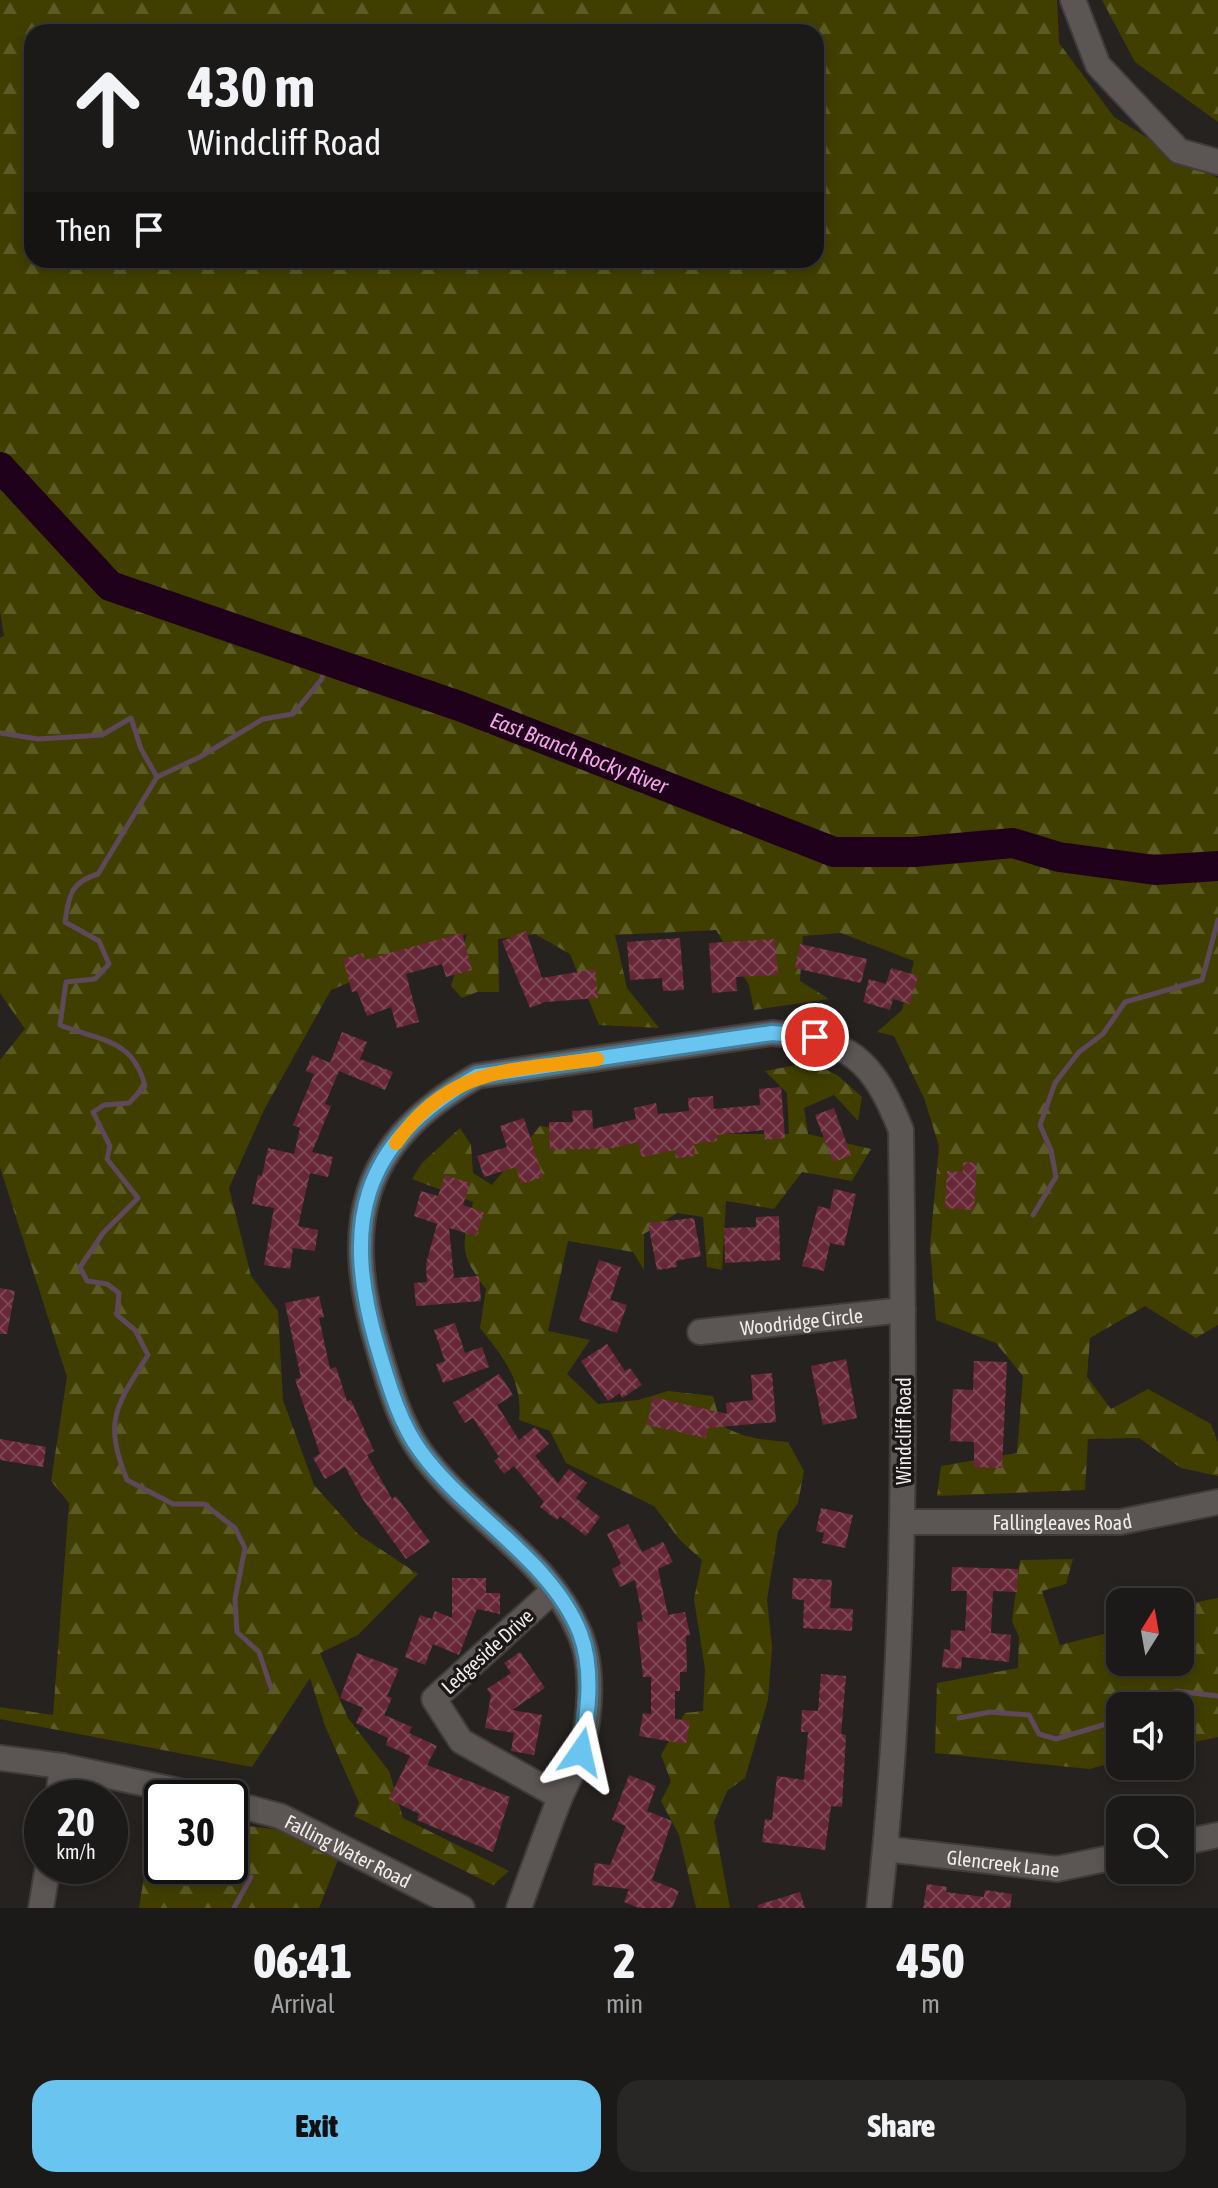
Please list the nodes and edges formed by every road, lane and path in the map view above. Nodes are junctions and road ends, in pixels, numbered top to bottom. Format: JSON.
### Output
{"nodes":[{"id":1,"x":1073,"y":0,"type":"edge"},
{"id":2,"x":1218,"y":162,"type":"edge"},
{"id":3,"x":903,"y":1310,"type":"junction"},
{"id":4,"x":700,"y":1332,"type":"dead end"},
{"id":5,"x":1218,"y":1502,"type":"edge"},
{"id":6,"x":904,"y":1522,"type":"junction"},
{"id":7,"x":553,"y":1591,"type":"junction"},
{"id":8,"x":0,"y":1758,"type":"edge"},
{"id":9,"x":62,"y":1766,"type":"junction"},
{"id":10,"x":60,"y":1780,"type":"edge"},
{"id":11,"x":144,"y":1783,"type":"edge"},
{"id":12,"x":560,"y":1797,"type":"junction"},
{"id":13,"x":248,"y":1808,"type":"edge"},
{"id":14,"x":1218,"y":1835,"type":"edge"},
{"id":15,"x":1194,"y":1840,"type":"edge"},
{"id":16,"x":886,"y":1849,"type":"junction"},
{"id":17,"x":1106,"y":1859,"type":"edge"},
{"id":18,"x":45,"y":1884,"type":"edge"},
{"id":19,"x":41,"y":1908,"type":"edge"},
{"id":20,"x":460,"y":1908,"type":"edge"},
{"id":21,"x":519,"y":1908,"type":"edge"},
{"id":22,"x":879,"y":1908,"type":"edge"}],
"edges":[{"from":1,"to":2,"type":"street"},
{"from":3,"to":4,"type":"street","name":"Woodridge Circle"},
{"from":3,"to":6,"type":"street","name":"Windcliff Road"},
{"from":3,"to":7,"type":"street","name":"Windcliff Road"},
{"from":5,"to":6,"type":"street","name":"Fallingleaves Road"},
{"from":6,"to":16,"type":"street","name":"Windcliff Road"},
{"from":7,"to":12,"type":"street","name":"Windcliff Road"},
{"from":7,"to":12,"type":"street","name":"Ledgeside Drive"},
{"from":8,"to":9,"type":"street"},
{"from":9,"to":10,"type":"street"},
{"from":9,"to":11,"type":"street"},
{"from":12,"to":21,"type":"street","name":"Windcliff Road"},
{"from":13,"to":20,"type":"street","name":"Falling Water Road"},
{"from":14,"to":15,"type":"street"},
{"from":16,"to":17,"type":"street","name":"Glencreek Lane"},
{"from":16,"to":22,"type":"street","name":"Windcliff Road"},
{"from":18,"to":19,"type":"street"}]}
